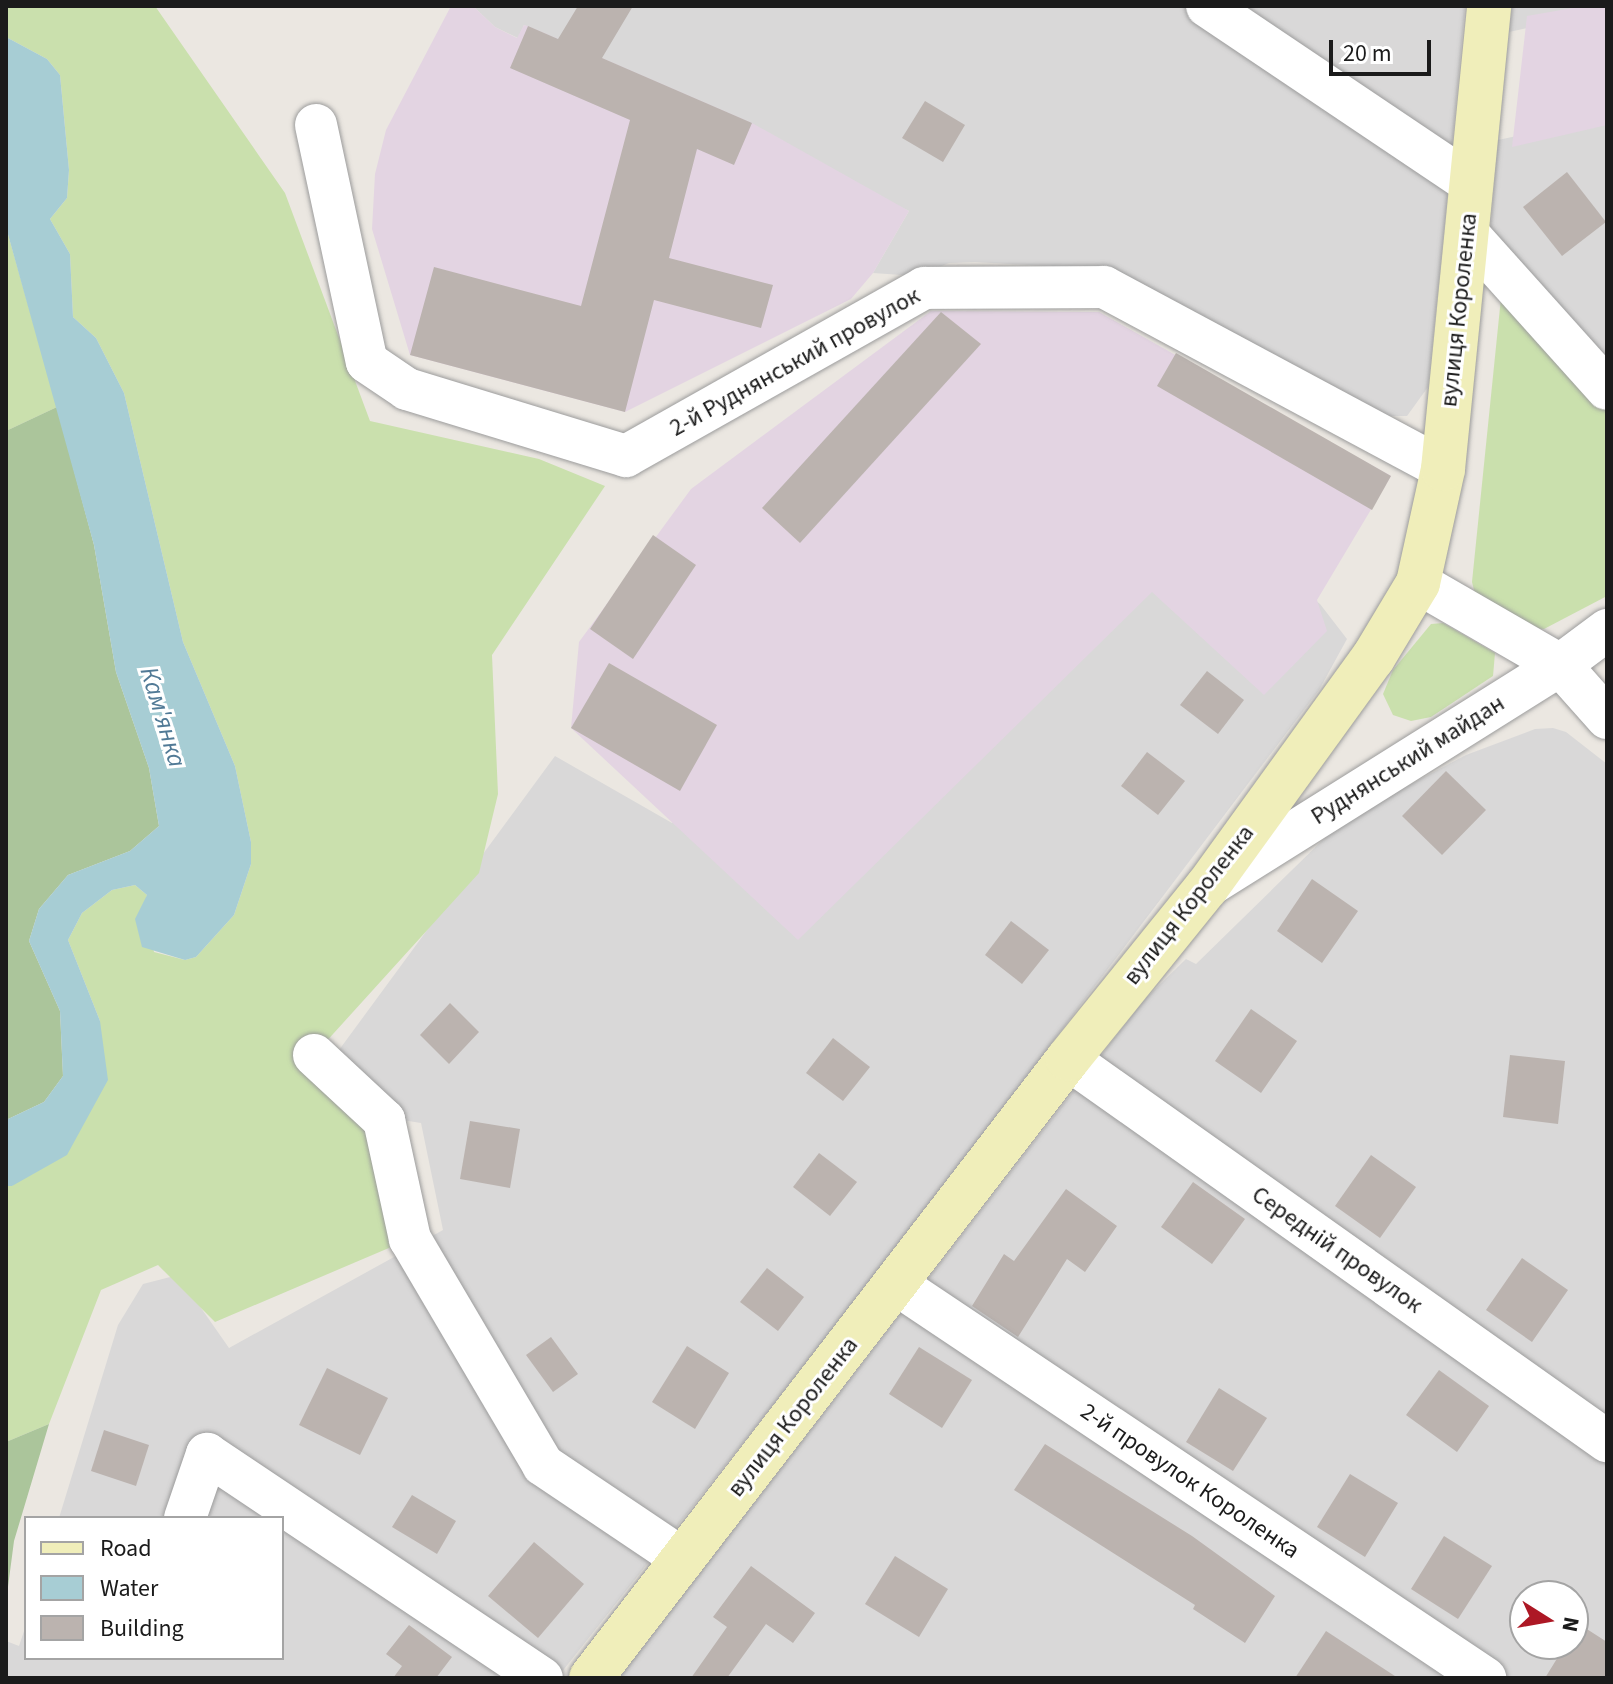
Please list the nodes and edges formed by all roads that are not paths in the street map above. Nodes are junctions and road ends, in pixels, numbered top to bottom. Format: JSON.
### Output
{"nodes":[{"id":1,"x":1207,"y":6,"type":"edge"},
{"id":2,"x":1489,"y":6,"type":"edge"},
{"id":3,"x":316,"y":125,"type":"dead end"},
{"id":4,"x":1472,"y":184,"type":"junction"},
{"id":5,"x":1468,"y":234,"type":"junction"},
{"id":6,"x":1607,"y":389,"type":"edge"},
{"id":7,"x":1443,"y":469,"type":"junction"},
{"id":8,"x":1418,"y":583,"type":"junction"},
{"id":9,"x":1607,"y":630,"type":"edge"},
{"id":10,"x":1560,"y":665,"type":"junction"},
{"id":11,"x":1607,"y":718,"type":"edge"},
{"id":12,"x":1207,"y":887,"type":"junction"},
{"id":13,"x":314,"y":1055,"type":"dead end"},
{"id":14,"x":1068,"y":1059,"type":"junction"},
{"id":15,"x":896,"y":1284,"type":"junction"},
{"id":16,"x":1607,"y":1441,"type":"edge"},
{"id":17,"x":186,"y":1516,"type":"edge"},
{"id":18,"x":683,"y":1559,"type":"junction"},
{"id":19,"x":542,"y":1678,"type":"edge"},
{"id":20,"x":591,"y":1678,"type":"edge"},
{"id":21,"x":1485,"y":1678,"type":"edge"}],
"edges":[{"from":1,"to":4,"type":"street"},
{"from":2,"to":4,"type":"street","name":"вулиця Короленка"},
{"from":3,"to":7,"type":"street","name":"2-й Руднянський провулок"},
{"from":4,"to":5,"type":"street","name":"вулиця Короленка"},
{"from":5,"to":6,"type":"street"},
{"from":5,"to":7,"type":"street","name":"вулиця Короленка"},
{"from":7,"to":8,"type":"street","name":"вулиця Короленка"},
{"from":8,"to":10,"type":"street"},
{"from":8,"to":12,"type":"street","name":"вулиця Короленка"},
{"from":9,"to":10,"type":"street","name":"Руднянський майдан"},
{"from":10,"to":11,"type":"street"},
{"from":10,"to":12,"type":"street","name":"Руднянський майдан"},
{"from":12,"to":14,"type":"street","name":"вулиця Короленка"},
{"from":13,"to":18,"type":"street"},
{"from":14,"to":15,"type":"street","name":"вулиця Короленка"},
{"from":14,"to":16,"type":"street","name":"Середній провулок"},
{"from":15,"to":18,"type":"street","name":"вулиця Короленка"},
{"from":15,"to":21,"type":"street","name":"2-й провулок Короленка"},
{"from":17,"to":19,"type":"street"},
{"from":18,"to":20,"type":"street","name":"вулиця Короленка"}]}
